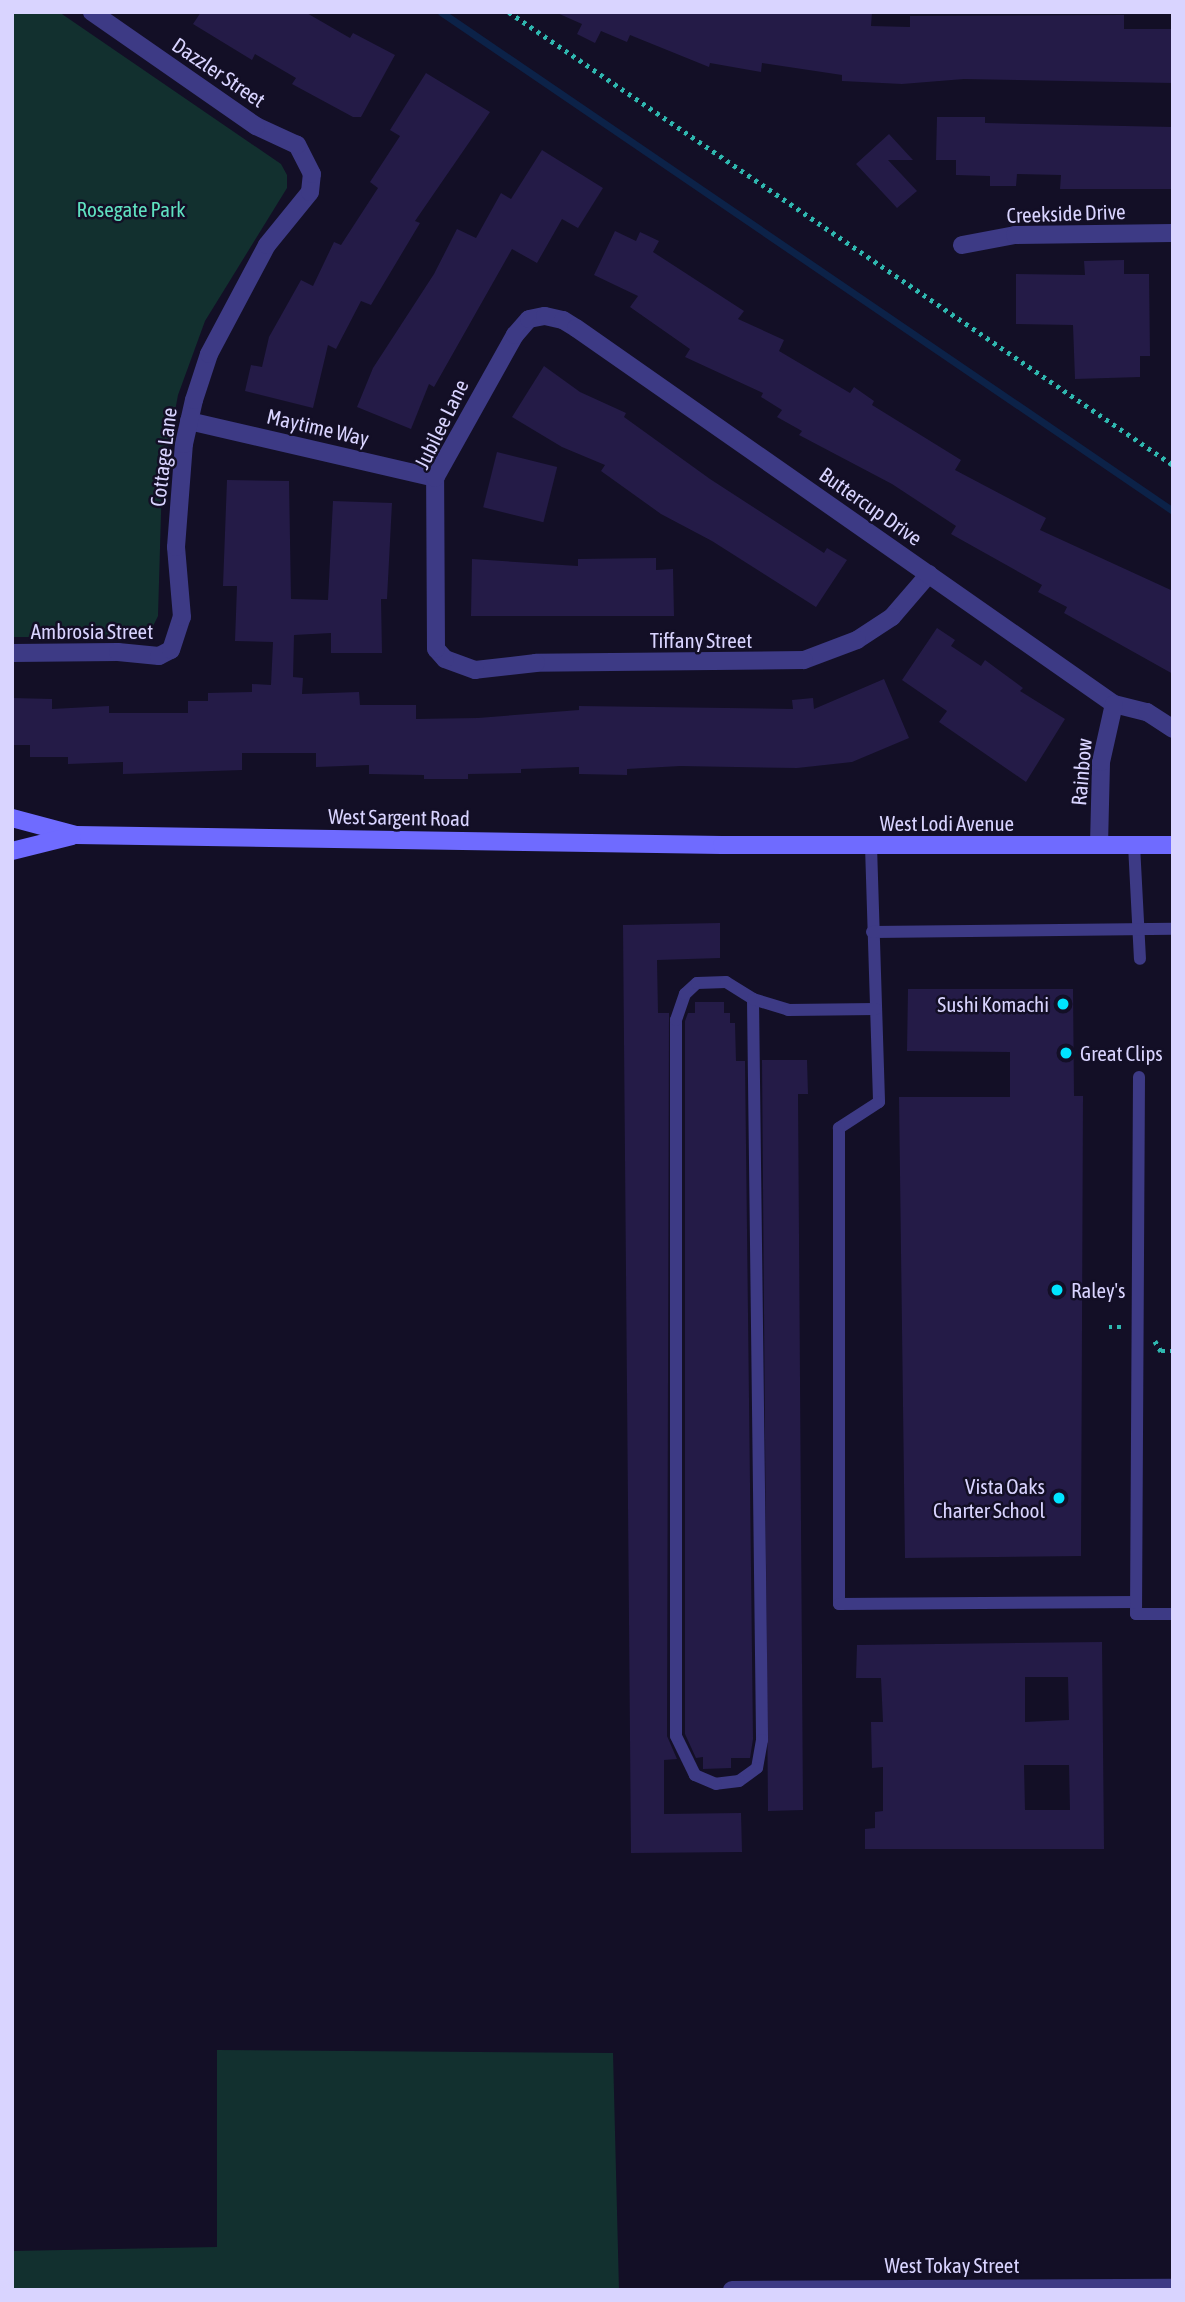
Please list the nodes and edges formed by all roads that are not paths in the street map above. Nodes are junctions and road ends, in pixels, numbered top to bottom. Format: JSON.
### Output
{"nodes":[{"id":1,"x":92,"y":12,"type":"edge"},
{"id":2,"x":312,"y":174,"type":"joint"},
{"id":3,"x":1173,"y":233,"type":"edge"},
{"id":4,"x":962,"y":245,"type":"dead end"},
{"id":5,"x":545,"y":316,"type":"joint"},
{"id":6,"x":189,"y":421,"type":"junction"},
{"id":7,"x":435,"y":478,"type":"junction"},
{"id":8,"x":929,"y":574,"type":"junction"},
{"id":9,"x":171,"y":650,"type":"joint"},
{"id":10,"x":12,"y":653,"type":"edge"},
{"id":11,"x":444,"y":659,"type":"joint"},
{"id":12,"x":1115,"y":704,"type":"junction"},
{"id":13,"x":1173,"y":729,"type":"edge"},
{"id":14,"x":12,"y":818,"type":"edge"},
{"id":15,"x":76,"y":835,"type":"junction"},
{"id":16,"x":722,"y":845,"type":"joint"},
{"id":17,"x":1098,"y":845,"type":"junction"},
{"id":18,"x":1134,"y":845,"type":"junction"},
{"id":19,"x":1173,"y":845,"type":"edge"},
{"id":20,"x":871,"y":846,"type":"junction"},
{"id":21,"x":12,"y":851,"type":"edge"},
{"id":22,"x":1139,"y":929,"type":"junction"},
{"id":23,"x":1173,"y":929,"type":"edge"},
{"id":24,"x":872,"y":932,"type":"junction"},
{"id":25,"x":1139,"y":960,"type":"dead end"},
{"id":26,"x":753,"y":999,"type":"junction"},
{"id":27,"x":876,"y":1009,"type":"junction"},
{"id":28,"x":1139,"y":1077,"type":"dead end"},
{"id":29,"x":1136,"y":1602,"type":"junction"},
{"id":30,"x":1173,"y":1614,"type":"edge"},
{"id":31,"x":1173,"y":2288,"type":"edge"},
{"id":32,"x":732,"y":2290,"type":"edge"}],
"edges":[{"from":1,"to":2,"type":"street","name":"Dazzler Street"},
{"from":2,"to":6,"type":"street","name":"Cottage Lane"},
{"from":3,"to":4,"type":"street","name":"Creekside Drive"},
{"from":5,"to":7,"type":"street","name":"Jubilee Lane"},
{"from":5,"to":8,"type":"street","name":"Buttercup Drive"},
{"from":6,"to":7,"type":"street","name":"Maytime Way"},
{"from":6,"to":9,"type":"street","name":"Cottage Lane"},
{"from":7,"to":11,"type":"street","name":"Jubilee Lane"},
{"from":8,"to":11,"type":"street","name":"Tiffany Street"},
{"from":8,"to":12,"type":"street","name":"Buttercup Drive"},
{"from":9,"to":10,"type":"street","name":"Ambrosia Street"},
{"from":12,"to":13,"type":"street","name":"Buttercup Drive"},
{"from":12,"to":17,"type":"street","name":"Rainbow"},
{"from":14,"to":15,"type":"street","name":"West Sargent Road"},
{"from":15,"to":16,"type":"street","name":"West Sargent Road"},
{"from":15,"to":21,"type":"street","name":"West Sargent Road"},
{"from":16,"to":20,"type":"street","name":"West Lodi Avenue"},
{"from":17,"to":18,"type":"street","name":"West Lodi Avenue"},
{"from":17,"to":20,"type":"street","name":"West Lodi Avenue"},
{"from":18,"to":19,"type":"street","name":"West Lodi Avenue"},
{"from":18,"to":22,"type":"lane"},
{"from":20,"to":24,"type":"lane"},
{"from":22,"to":23,"type":"lane"},
{"from":22,"to":24,"type":"lane"},
{"from":22,"to":25,"type":"lane"},
{"from":24,"to":27,"type":"lane"},
{"from":26,"to":26,"type":"lane"},
{"from":26,"to":27,"type":"lane"},
{"from":27,"to":29,"type":"lane"},
{"from":28,"to":29,"type":"lane"},
{"from":29,"to":30,"type":"lane"},
{"from":31,"to":32,"type":"street","name":"West Tokay Street"}]}
